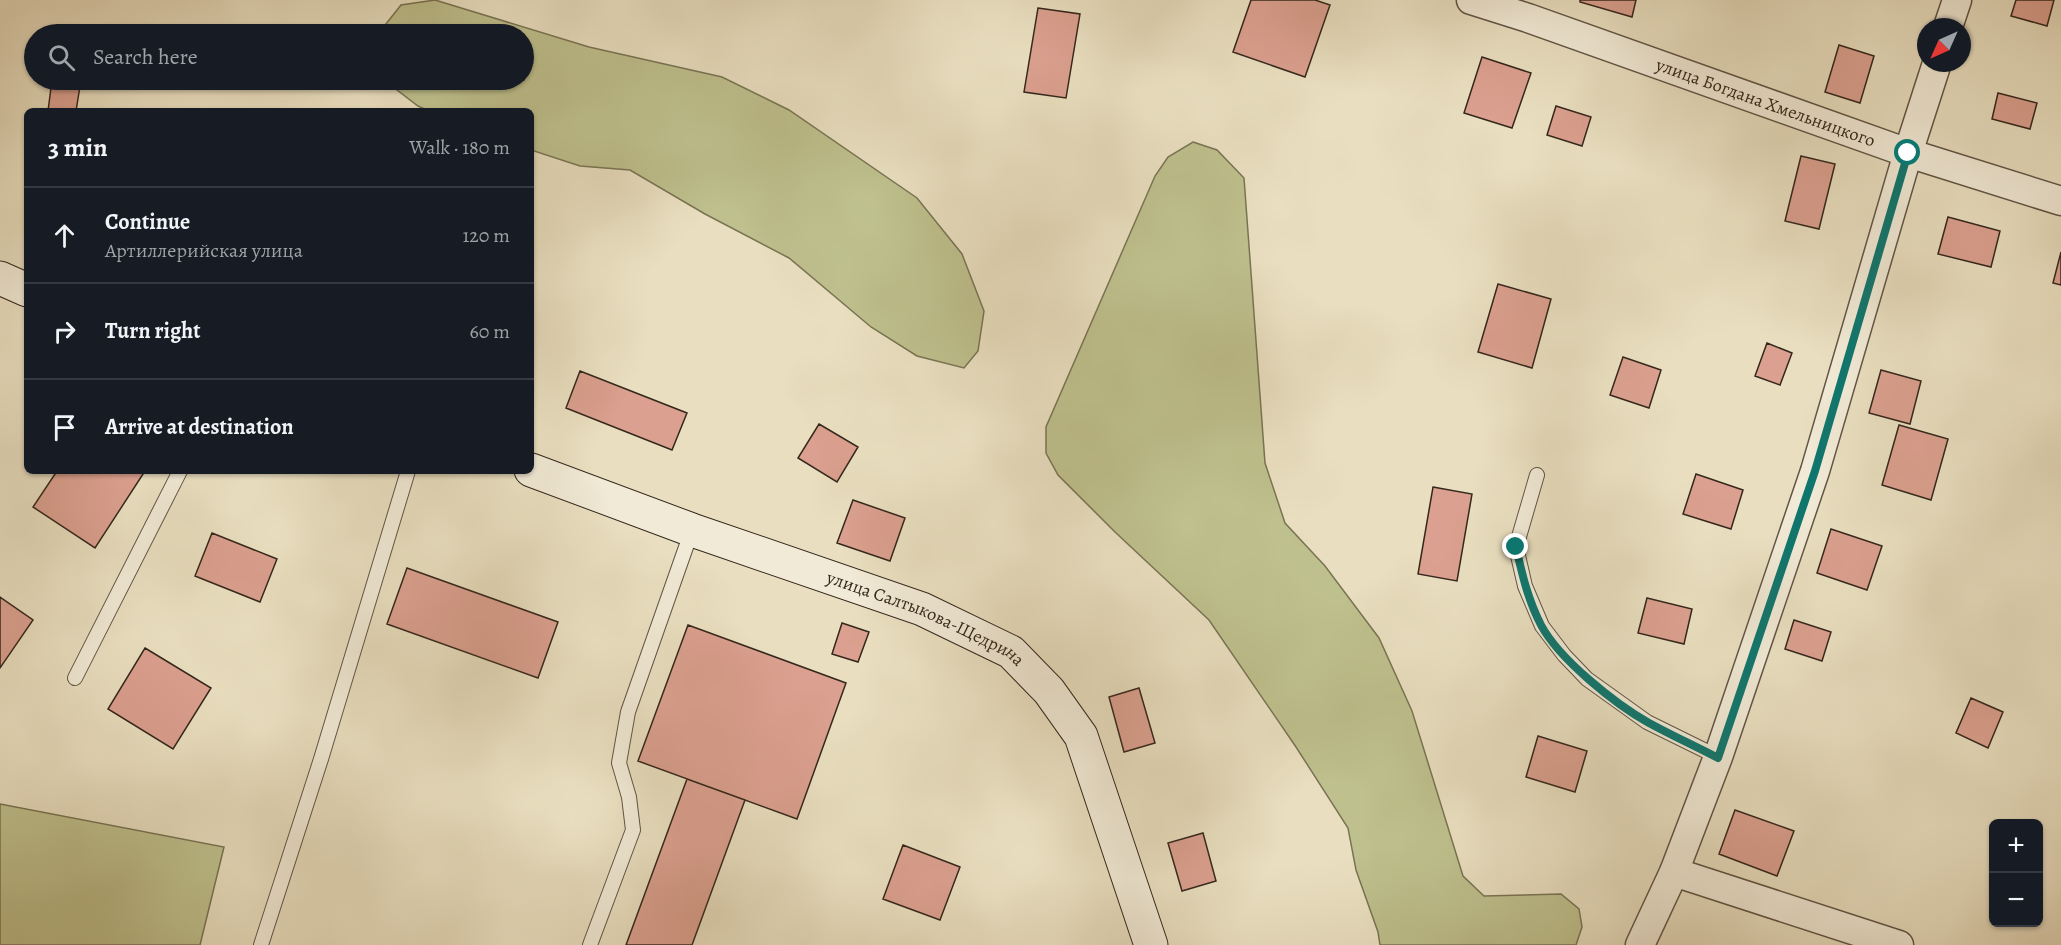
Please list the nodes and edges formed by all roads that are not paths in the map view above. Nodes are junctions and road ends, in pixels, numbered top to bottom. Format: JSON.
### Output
{"nodes":[{"id":1,"x":1471,"y":0,"type":"edge"},
{"id":2,"x":1957,"y":0,"type":"edge"},
{"id":3,"x":1951,"y":18,"type":"edge"},
{"id":4,"x":1934,"y":72,"type":"edge"},
{"id":5,"x":1908,"y":153,"type":"junction"},
{"id":6,"x":2061,"y":201,"type":"edge"},
{"id":7,"x":0,"y":278,"type":"edge"},
{"id":8,"x":24,"y":289,"type":"edge"},
{"id":9,"x":534,"y":471,"type":"edge"},
{"id":10,"x":178,"y":474,"type":"edge"},
{"id":11,"x":407,"y":474,"type":"edge"},
{"id":12,"x":1537,"y":475,"type":"dead end"},
{"id":13,"x":692,"y":530,"type":"junction"},
{"id":14,"x":75,"y":678,"type":"dead end"},
{"id":15,"x":1718,"y":758,"type":"junction"},
{"id":16,"x":1674,"y":872,"type":"junction"},
{"id":17,"x":261,"y":945,"type":"edge"},
{"id":18,"x":590,"y":945,"type":"edge"},
{"id":19,"x":1150,"y":945,"type":"edge"},
{"id":20,"x":1640,"y":945,"type":"edge"},
{"id":21,"x":1899,"y":945,"type":"edge"}],
"edges":[{"from":1,"to":5,"type":"street","name":"улица Богдана Хмельницкого"},
{"from":2,"to":3,"type":"street"},
{"from":4,"to":5,"type":"street"},
{"from":5,"to":6,"type":"street","name":"улица Богдана Хмельницкого"},
{"from":5,"to":15,"type":"street"},
{"from":7,"to":8,"type":"street"},
{"from":9,"to":13,"type":"street","name":"улица Салтыкова-Щедрина"},
{"from":10,"to":14,"type":"lane"},
{"from":11,"to":17,"type":"lane"},
{"from":12,"to":15,"type":"lane"},
{"from":13,"to":18,"type":"lane"},
{"from":13,"to":19,"type":"street","name":"улица Салтыкова-Щедрина"},
{"from":15,"to":16,"type":"street"},
{"from":16,"to":20,"type":"street"},
{"from":16,"to":21,"type":"street"}]}
